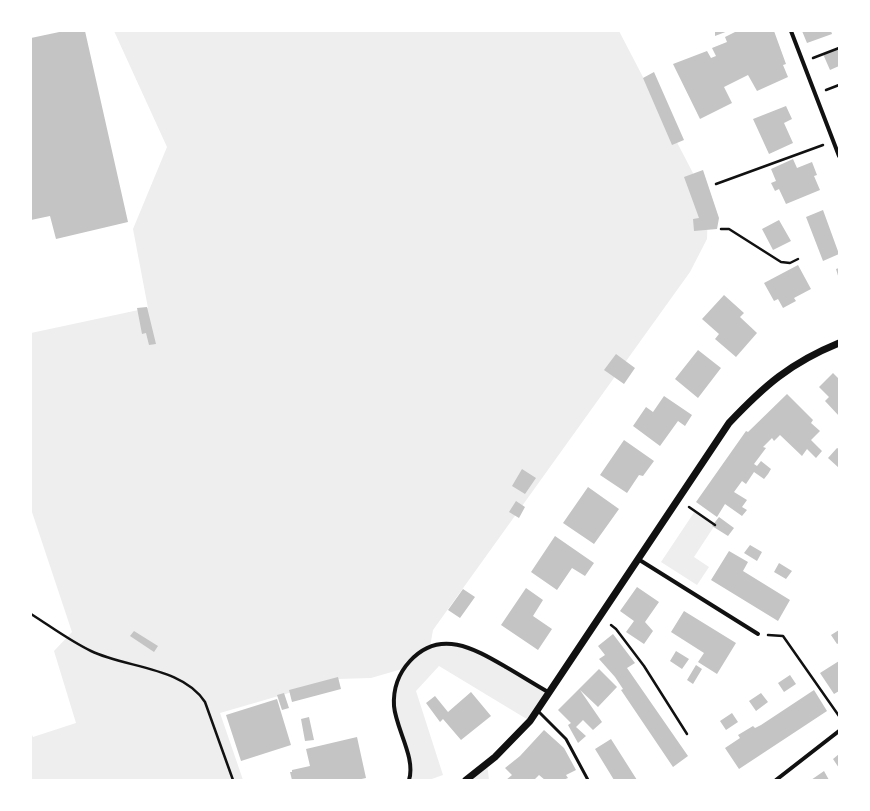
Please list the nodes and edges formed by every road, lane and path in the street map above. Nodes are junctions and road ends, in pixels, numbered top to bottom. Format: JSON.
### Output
{"nodes":[{"id":1,"x":791,"y":31,"type":"edge"},
{"id":2,"x":839,"y":48,"type":"edge"},
{"id":3,"x":803,"y":62,"type":"junction"},
{"id":4,"x":833,"y":141,"type":"junction"},
{"id":5,"x":839,"y":156,"type":"edge"},
{"id":6,"x":716,"y":184,"type":"dead end"},
{"id":7,"x":721,"y":229,"type":"dead end"},
{"id":8,"x":798,"y":259,"type":"dead end"},
{"id":9,"x":839,"y":343,"type":"edge"},
{"id":10,"x":678,"y":499,"type":"junction"},
{"id":11,"x":715,"y":525,"type":"dead end"},
{"id":12,"x":638,"y":559,"type":"junction"},
{"id":13,"x":31,"y":614,"type":"edge"},
{"id":14,"x":599,"y":616,"type":"junction"},
{"id":15,"x":758,"y":634,"type":"joint"},
{"id":16,"x":548,"y":692,"type":"junction"},
{"id":17,"x":537,"y":710,"type":"junction"},
{"id":18,"x":839,"y":716,"type":"edge"},
{"id":19,"x":839,"y":731,"type":"edge"},
{"id":20,"x":687,"y":734,"type":"dead end"},
{"id":21,"x":233,"y":780,"type":"edge"},
{"id":22,"x":409,"y":780,"type":"edge"},
{"id":23,"x":466,"y":780,"type":"edge"},
{"id":24,"x":588,"y":780,"type":"edge"},
{"id":25,"x":776,"y":780,"type":"edge"}],
"edges":[{"from":1,"to":3,"type":"street"},
{"from":2,"to":3,"type":"path"},
{"from":3,"to":4,"type":"street"},
{"from":4,"to":5,"type":"street"},
{"from":4,"to":6,"type":"path"},
{"from":7,"to":8,"type":"path"},
{"from":9,"to":10,"type":"street"},
{"from":10,"to":11,"type":"path"},
{"from":10,"to":12,"type":"street"},
{"from":12,"to":14,"type":"street"},
{"from":12,"to":15,"type":"street"},
{"from":13,"to":21,"type":"path"},
{"from":14,"to":16,"type":"street"},
{"from":14,"to":20,"type":"path"},
{"from":15,"to":18,"type":"path"},
{"from":16,"to":17,"type":"street"},
{"from":16,"to":22,"type":"street"},
{"from":17,"to":23,"type":"street"},
{"from":17,"to":24,"type":"lane"},
{"from":19,"to":25,"type":"street"}]}
